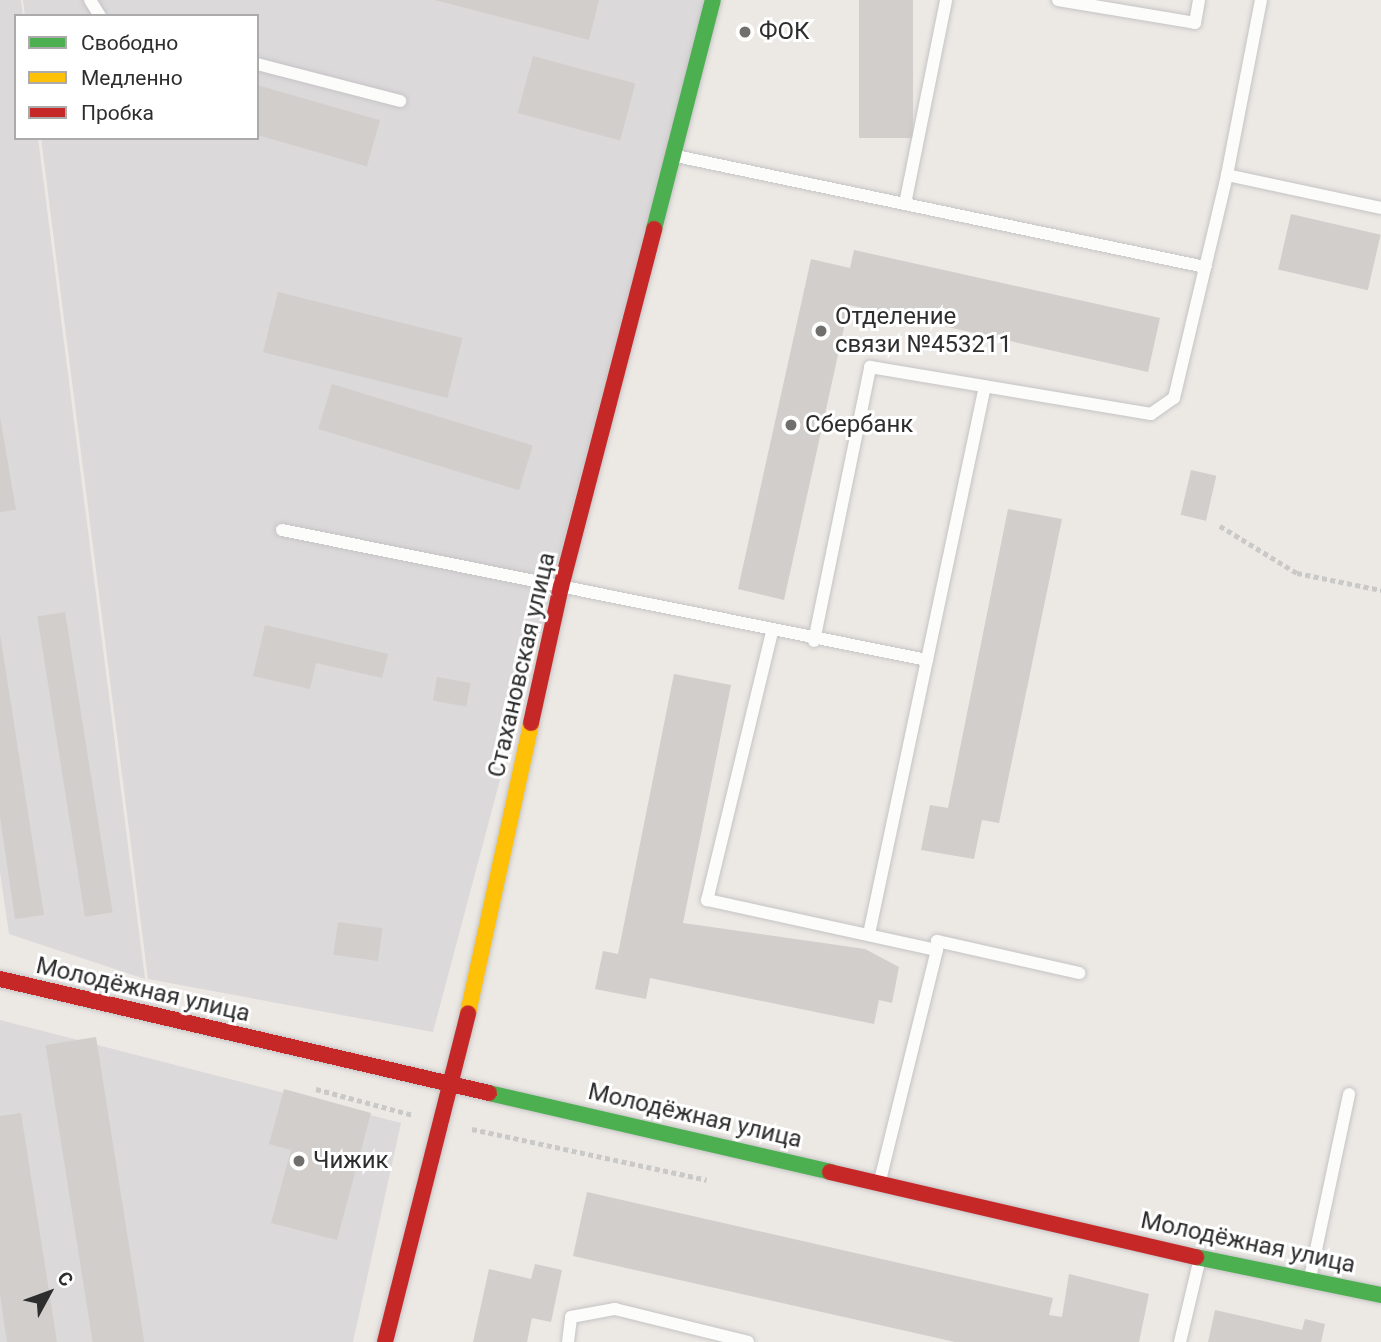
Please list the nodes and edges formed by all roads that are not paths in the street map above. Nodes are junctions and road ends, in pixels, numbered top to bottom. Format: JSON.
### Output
{"nodes":[{"id":1,"x":713,"y":0,"type":"edge"},
{"id":2,"x":946,"y":0,"type":"edge"},
{"id":3,"x":1058,"y":0,"type":"edge"},
{"id":4,"x":1199,"y":0,"type":"edge"},
{"id":5,"x":1261,"y":0,"type":"edge"},
{"id":6,"x":259,"y":65,"type":"edge"},
{"id":7,"x":400,"y":101,"type":"dead end"},
{"id":8,"x":673,"y":155,"type":"junction"},
{"id":9,"x":1227,"y":175,"type":"junction"},
{"id":10,"x":905,"y":204,"type":"junction"},
{"id":11,"x":1381,"y":208,"type":"edge"},
{"id":12,"x":1205,"y":267,"type":"junction"},
{"id":13,"x":985,"y":386,"type":"junction"},
{"id":14,"x":282,"y":530,"type":"dead end"},
{"id":15,"x":561,"y":587,"type":"junction"},
{"id":16,"x":772,"y":632,"type":"junction"},
{"id":17,"x":814,"y":641,"type":"junction"},
{"id":18,"x":927,"y":660,"type":"junction"},
{"id":19,"x":869,"y":934,"type":"junction"},
{"id":20,"x":937,"y":950,"type":"junction"},
{"id":21,"x":1079,"y":973,"type":"dead end"},
{"id":22,"x":0,"y":979,"type":"edge"},
{"id":23,"x":453,"y":1083,"type":"junction"},
{"id":24,"x":1349,"y":1094,"type":"dead end"},
{"id":25,"x":880,"y":1182,"type":"junction"},
{"id":26,"x":1200,"y":1258,"type":"junction"},
{"id":27,"x":1310,"y":1280,"type":"junction"},
{"id":28,"x":1381,"y":1295,"type":"edge"},
{"id":29,"x":385,"y":1342,"type":"edge"},
{"id":30,"x":568,"y":1342,"type":"edge"},
{"id":31,"x":748,"y":1342,"type":"edge"},
{"id":32,"x":1180,"y":1342,"type":"edge"}],
"edges":[{"from":1,"to":8,"type":"street","name":"Стахановская улица"},
{"from":2,"to":10,"type":"lane"},
{"from":3,"to":4,"type":"lane"},
{"from":5,"to":9,"type":"lane"},
{"from":6,"to":7,"type":"lane"},
{"from":8,"to":10,"type":"lane"},
{"from":8,"to":15,"type":"street","name":"Стахановская улица"},
{"from":9,"to":11,"type":"lane"},
{"from":9,"to":12,"type":"lane"},
{"from":10,"to":12,"type":"lane"},
{"from":12,"to":13,"type":"lane"},
{"from":13,"to":17,"type":"lane"},
{"from":13,"to":18,"type":"lane"},
{"from":14,"to":15,"type":"lane"},
{"from":15,"to":16,"type":"lane"},
{"from":15,"to":23,"type":"street","name":"Стахановская улица"},
{"from":16,"to":17,"type":"lane"},
{"from":16,"to":19,"type":"lane"},
{"from":17,"to":18,"type":"lane"},
{"from":18,"to":19,"type":"lane"},
{"from":19,"to":20,"type":"lane"},
{"from":20,"to":21,"type":"lane"},
{"from":20,"to":25,"type":"lane"},
{"from":22,"to":23,"type":"street","name":"Молодёжная улица"},
{"from":23,"to":25,"type":"street","name":"Молодёжная улица"},
{"from":23,"to":29,"type":"street","name":"Стахановская улица"},
{"from":24,"to":27,"type":"lane"},
{"from":25,"to":26,"type":"street","name":"Молодёжная улица"},
{"from":26,"to":27,"type":"street","name":"Молодёжная улица"},
{"from":26,"to":32,"type":"lane"},
{"from":27,"to":28,"type":"street","name":"Молодёжная улица"},
{"from":30,"to":31,"type":"lane"}]}
